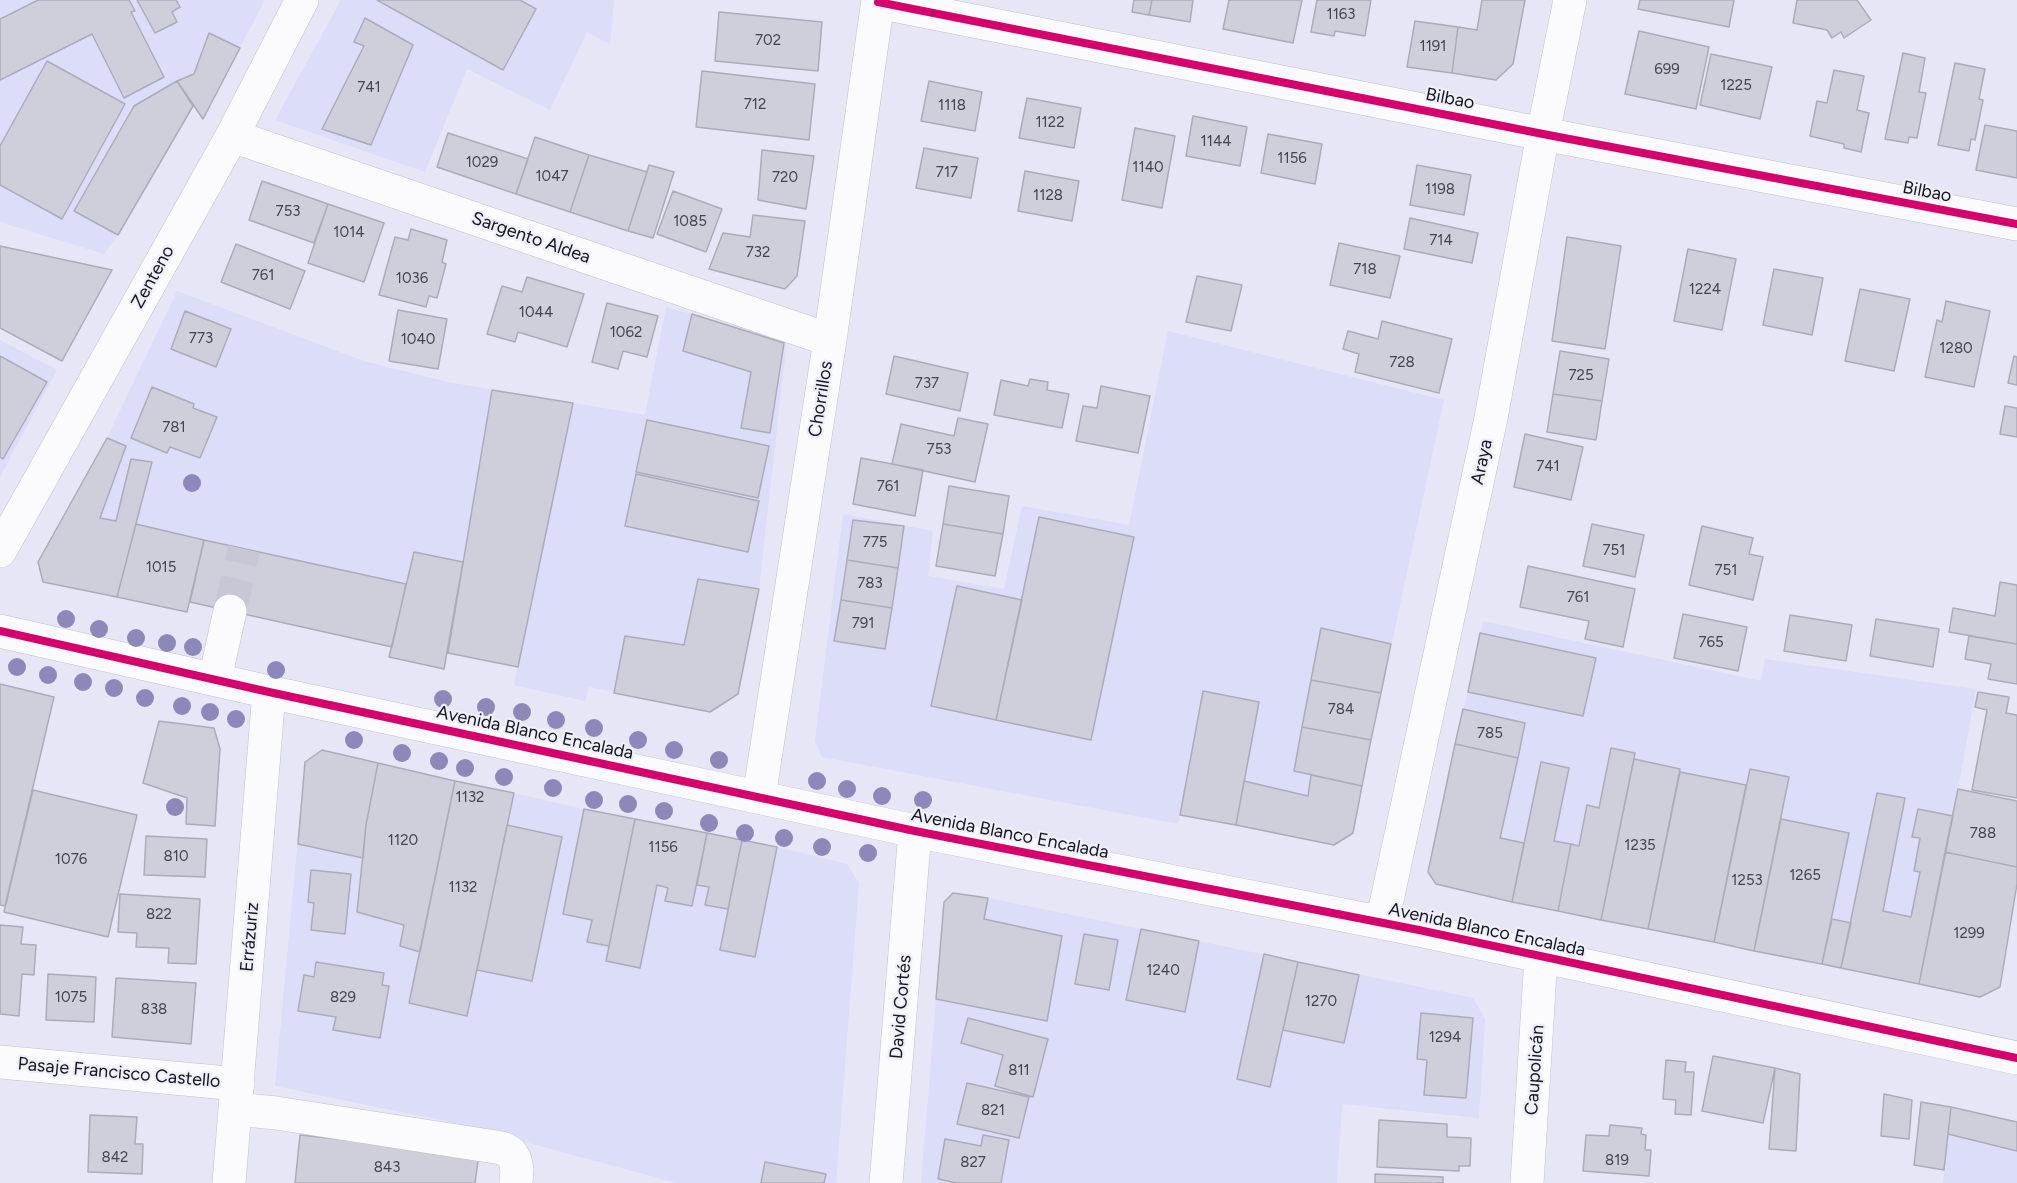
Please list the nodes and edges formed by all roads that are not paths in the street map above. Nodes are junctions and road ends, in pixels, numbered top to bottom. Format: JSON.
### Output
{"nodes":[{"id":1,"x":302,"y":0,"type":"edge"},
{"id":2,"x":1570,"y":0,"type":"edge"},
{"id":3,"x":878,"y":1,"type":"edge"},
{"id":4,"x":1543,"y":134,"type":"junction"},
{"id":5,"x":232,"y":136,"type":"junction"},
{"id":6,"x":2017,"y":224,"type":"edge"},
{"id":7,"x":830,"y":340,"type":"junction"},
{"id":8,"x":0,"y":551,"type":"edge"},
{"id":9,"x":230,"y":611,"type":"tunnel mouth"},
{"id":10,"x":0,"y":631,"type":"edge"},
{"id":11,"x":215,"y":680,"type":"junction"},
{"id":12,"x":269,"y":692,"type":"junction"},
{"id":13,"x":759,"y":797,"type":"junction"},
{"id":14,"x":915,"y":831,"type":"junction"},
{"id":15,"x":1383,"y":923,"type":"junction"},
{"id":16,"x":1541,"y":956,"type":"junction"},
{"id":17,"x":2017,"y":1058,"type":"edge"},
{"id":18,"x":0,"y":1062,"type":"edge"},
{"id":19,"x":237,"y":1097,"type":"junction"},
{"id":20,"x":230,"y":1183,"type":"edge"},
{"id":21,"x":516,"y":1183,"type":"edge"},
{"id":22,"x":886,"y":1183,"type":"edge"},
{"id":23,"x":1527,"y":1183,"type":"edge"}],
"edges":[{"from":1,"to":5,"type":"street","name":"Zenteno"},
{"from":2,"to":4,"type":"street","name":"Araya"},
{"from":3,"to":4,"type":"street","name":"Bilbao"},
{"from":3,"to":7,"type":"street","name":"Chorrillos"},
{"from":4,"to":6,"type":"street","name":"Bilbao"},
{"from":4,"to":15,"type":"street","name":"Araya"},
{"from":5,"to":7,"type":"street","name":"Sargento Aldea"},
{"from":5,"to":8,"type":"street","name":"Zenteno"},
{"from":7,"to":13,"type":"street","name":"Chorrillos"},
{"from":9,"to":11,"type":"street"},
{"from":10,"to":11,"type":"street","name":"Avenida Blanco Encalada"},
{"from":11,"to":12,"type":"street","name":"Avenida Blanco Encalada"},
{"from":12,"to":13,"type":"street","name":"Avenida Blanco Encalada"},
{"from":12,"to":19,"type":"street","name":"Errázuriz"},
{"from":13,"to":14,"type":"street","name":"Avenida Blanco Encalada"},
{"from":14,"to":15,"type":"street","name":"Avenida Blanco Encalada"},
{"from":14,"to":22,"type":"street","name":"David Cortés"},
{"from":15,"to":16,"type":"street","name":"Avenida Blanco Encalada"},
{"from":16,"to":17,"type":"street","name":"Avenida Blanco Encalada"},
{"from":16,"to":23,"type":"street","name":"Caupolicán"},
{"from":18,"to":19,"type":"street","name":"Pasaje Francisco Castello"},
{"from":19,"to":20,"type":"street","name":"Errázuriz"},
{"from":19,"to":21,"type":"street","name":"Pasaje Francisco Castello"}]}
